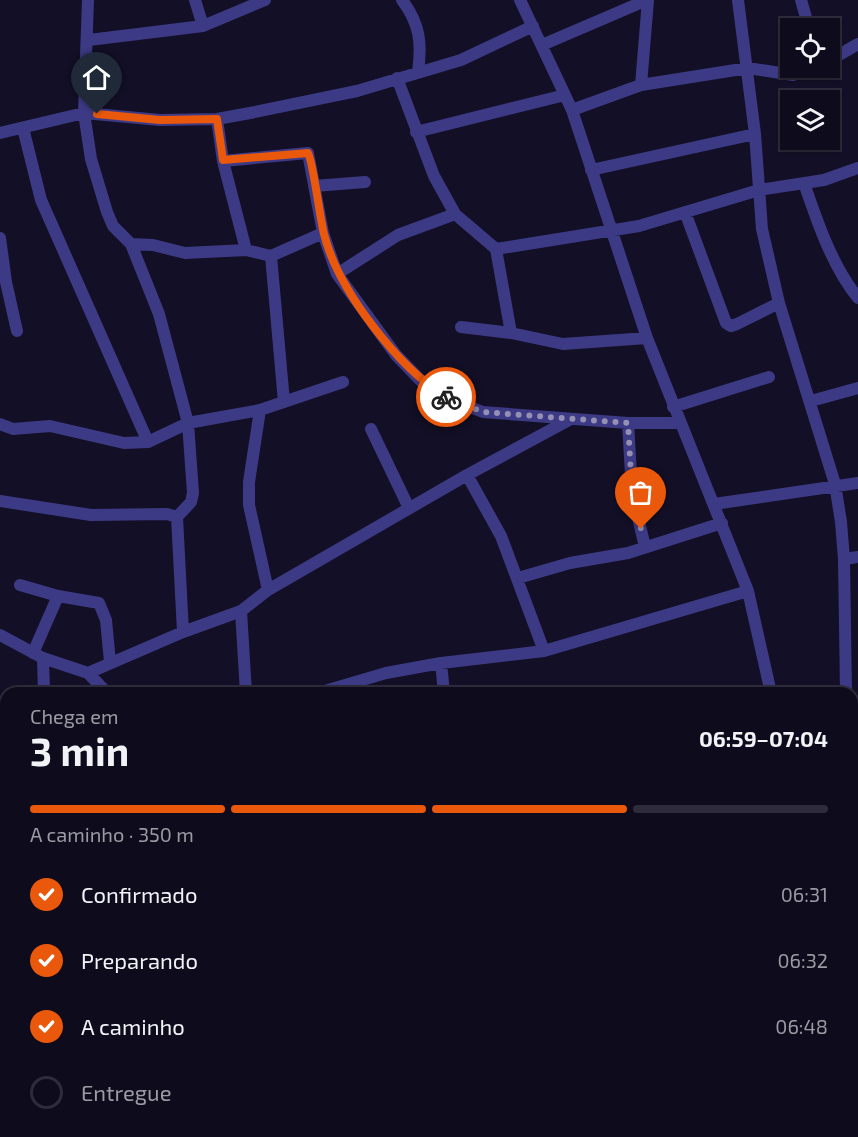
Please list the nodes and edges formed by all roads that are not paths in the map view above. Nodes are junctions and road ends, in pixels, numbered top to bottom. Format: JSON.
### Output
{"nodes":[{"id":1,"x":88,"y":0,"type":"edge"},
{"id":2,"x":195,"y":0,"type":"edge"},
{"id":3,"x":265,"y":0,"type":"edge"},
{"id":4,"x":402,"y":0,"type":"edge"},
{"id":5,"x":520,"y":0,"type":"edge"},
{"id":6,"x":648,"y":0,"type":"edge"},
{"id":7,"x":738,"y":0,"type":"edge"},
{"id":8,"x":801,"y":0,"type":"edge"},
{"id":9,"x":806,"y":18,"type":"edge"},
{"id":10,"x":203,"y":26,"type":"junction"},
{"id":11,"x":533,"y":26,"type":"junction"},
{"id":12,"x":89,"y":40,"type":"junction"},
{"id":13,"x":858,"y":44,"type":"edge"},
{"id":14,"x":542,"y":45,"type":"junction"},
{"id":15,"x":840,"y":54,"type":"edge"},
{"id":16,"x":748,"y":69,"type":"junction"},
{"id":17,"x":418,"y":72,"type":"junction"},
{"id":18,"x":780,"y":73,"type":"edge"},
{"id":19,"x":397,"y":78,"type":"junction"},
{"id":20,"x":641,"y":85,"type":"junction"},
{"id":21,"x":565,"y":95,"type":"junction"},
{"id":22,"x":572,"y":110,"type":"junction"},
{"id":23,"x":84,"y":113,"type":"junction"},
{"id":24,"x":217,"y":119,"type":"junction"},
{"id":25,"x":23,"y":128,"type":"junction"},
{"id":26,"x":416,"y":132,"type":"junction"},
{"id":27,"x":0,"y":133,"type":"edge"},
{"id":28,"x":755,"y":134,"type":"junction"},
{"id":29,"x":223,"y":160,"type":"junction"},
{"id":30,"x":858,"y":168,"type":"edge"},
{"id":31,"x":591,"y":170,"type":"junction"},
{"id":32,"x":365,"y":182,"type":"dead end"},
{"id":33,"x":804,"y":183,"type":"junction"},
{"id":34,"x":314,"y":186,"type":"junction"},
{"id":35,"x":759,"y":190,"type":"junction"},
{"id":36,"x":685,"y":212,"type":"junction"},
{"id":37,"x":455,"y":214,"type":"junction"},
{"id":38,"x":611,"y":232,"type":"junction"},
{"id":39,"x":323,"y":233,"type":"junction"},
{"id":40,"x":0,"y":238,"type":"edge"},
{"id":41,"x":131,"y":244,"type":"junction"},
{"id":42,"x":496,"y":249,"type":"junction"},
{"id":43,"x":246,"y":250,"type":"junction"},
{"id":44,"x":271,"y":256,"type":"junction"},
{"id":45,"x":337,"y":274,"type":"junction"},
{"id":46,"x":858,"y":298,"type":"edge"},
{"id":47,"x":779,"y":303,"type":"junction"},
{"id":48,"x":461,"y":327,"type":"dead end"},
{"id":49,"x":17,"y":331,"type":"dead end"},
{"id":50,"x":512,"y":333,"type":"junction"},
{"id":51,"x":647,"y":338,"type":"junction"},
{"id":52,"x":769,"y":377,"type":"dead end"},
{"id":53,"x":344,"y":382,"type":"dead end"},
{"id":54,"x":858,"y":388,"type":"edge"},
{"id":55,"x":811,"y":401,"type":"junction"},
{"id":56,"x":284,"y":402,"type":"junction"},
{"id":57,"x":673,"y":407,"type":"junction"},
{"id":58,"x":260,"y":410,"type":"junction"},
{"id":59,"x":570,"y":418,"type":"junction"},
{"id":60,"x":188,"y":423,"type":"junction"},
{"id":61,"x":628,"y":423,"type":"junction"},
{"id":62,"x":680,"y":423,"type":"junction"},
{"id":63,"x":0,"y":424,"type":"edge"},
{"id":64,"x":371,"y":429,"type":"dead end"},
{"id":65,"x":148,"y":442,"type":"junction"},
{"id":66,"x":467,"y":475,"type":"junction"},
{"id":67,"x":858,"y":483,"type":"edge"},
{"id":68,"x":835,"y":484,"type":"junction"},
{"id":69,"x":0,"y":501,"type":"edge"},
{"id":70,"x":714,"y":504,"type":"junction"},
{"id":71,"x":409,"y":508,"type":"junction"},
{"id":72,"x":177,"y":517,"type":"junction"},
{"id":73,"x":722,"y":523,"type":"junction"},
{"id":74,"x":645,"y":547,"type":"junction"},
{"id":75,"x":858,"y":557,"type":"edge"},
{"id":76,"x":844,"y":559,"type":"junction"},
{"id":77,"x":518,"y":578,"type":"junction"},
{"id":78,"x":20,"y":585,"type":"dead end"},
{"id":79,"x":268,"y":591,"type":"junction"},
{"id":80,"x":748,"y":591,"type":"junction"},
{"id":81,"x":58,"y":596,"type":"junction"},
{"id":82,"x":242,"y":611,"type":"junction"},
{"id":83,"x":183,"y":633,"type":"junction"},
{"id":84,"x":0,"y":635,"type":"edge"},
{"id":85,"x":544,"y":651,"type":"junction"},
{"id":86,"x":38,"y":655,"type":"junction"},
{"id":87,"x":110,"y":662,"type":"junction"},
{"id":88,"x":441,"y":663,"type":"junction"},
{"id":89,"x":852,"y":672,"type":"edge"},
{"id":90,"x":88,"y":673,"type":"junction"},
{"id":91,"x":43,"y":687,"type":"edge"},
{"id":92,"x":101,"y":687,"type":"edge"},
{"id":93,"x":246,"y":687,"type":"edge"},
{"id":94,"x":345,"y":687,"type":"edge"},
{"id":95,"x":443,"y":687,"type":"edge"},
{"id":96,"x":770,"y":687,"type":"edge"},
{"id":97,"x":848,"y":687,"type":"edge"}],
"edges":[{"from":1,"to":12,"type":"street"},
{"from":2,"to":10,"type":"street"},
{"from":3,"to":10,"type":"street"},
{"from":4,"to":17,"type":"street"},
{"from":5,"to":11,"type":"street"},
{"from":6,"to":14,"type":"street"},
{"from":6,"to":20,"type":"street"},
{"from":7,"to":16,"type":"street"},
{"from":8,"to":9,"type":"street"},
{"from":10,"to":12,"type":"street"},
{"from":11,"to":14,"type":"street"},
{"from":11,"to":17,"type":"street"},
{"from":12,"to":23,"type":"street"},
{"from":13,"to":15,"type":"street"},
{"from":14,"to":21,"type":"street"},
{"from":16,"to":18,"type":"street"},
{"from":16,"to":20,"type":"street"},
{"from":16,"to":28,"type":"street"},
{"from":17,"to":19,"type":"street"},
{"from":19,"to":24,"type":"street"},
{"from":19,"to":26,"type":"street"},
{"from":20,"to":22,"type":"street"},
{"from":21,"to":22,"type":"street"},
{"from":21,"to":26,"type":"street"},
{"from":22,"to":31,"type":"street"},
{"from":23,"to":24,"type":"street"},
{"from":23,"to":25,"type":"street"},
{"from":23,"to":41,"type":"street"},
{"from":24,"to":29,"type":"street"},
{"from":25,"to":27,"type":"street"},
{"from":25,"to":65,"type":"street"},
{"from":26,"to":37,"type":"street"},
{"from":28,"to":31,"type":"street"},
{"from":28,"to":35,"type":"street"},
{"from":29,"to":34,"type":"street"},
{"from":29,"to":43,"type":"street"},
{"from":30,"to":33,"type":"street"},
{"from":31,"to":38,"type":"street"},
{"from":32,"to":34,"type":"street"},
{"from":33,"to":35,"type":"street"},
{"from":33,"to":46,"type":"street"},
{"from":34,"to":39,"type":"street"},
{"from":35,"to":36,"type":"street"},
{"from":35,"to":47,"type":"street"},
{"from":36,"to":38,"type":"street"},
{"from":36,"to":47,"type":"street"},
{"from":37,"to":42,"type":"street"},
{"from":37,"to":45,"type":"street"},
{"from":38,"to":42,"type":"street"},
{"from":38,"to":51,"type":"street"},
{"from":39,"to":44,"type":"street"},
{"from":39,"to":45,"type":"street"},
{"from":40,"to":49,"type":"street"},
{"from":41,"to":43,"type":"street"},
{"from":41,"to":60,"type":"street"},
{"from":42,"to":50,"type":"street"},
{"from":43,"to":44,"type":"street"},
{"from":44,"to":56,"type":"street"},
{"from":45,"to":59,"type":"street"},
{"from":47,"to":55,"type":"street"},
{"from":48,"to":50,"type":"street"},
{"from":50,"to":51,"type":"street"},
{"from":51,"to":57,"type":"street"},
{"from":52,"to":57,"type":"street"},
{"from":53,"to":56,"type":"street"},
{"from":54,"to":55,"type":"street"},
{"from":55,"to":68,"type":"street"},
{"from":56,"to":58,"type":"street"},
{"from":57,"to":62,"type":"street"},
{"from":58,"to":60,"type":"street"},
{"from":58,"to":79,"type":"street"},
{"from":59,"to":61,"type":"street"},
{"from":59,"to":66,"type":"street"},
{"from":60,"to":65,"type":"street"},
{"from":60,"to":72,"type":"street"},
{"from":61,"to":62,"type":"street"},
{"from":61,"to":74,"type":"street"},
{"from":62,"to":70,"type":"street"},
{"from":63,"to":65,"type":"street"},
{"from":64,"to":71,"type":"street"},
{"from":66,"to":71,"type":"street"},
{"from":66,"to":77,"type":"street"},
{"from":67,"to":68,"type":"street"},
{"from":68,"to":70,"type":"street"},
{"from":68,"to":76,"type":"street"},
{"from":69,"to":72,"type":"street"},
{"from":70,"to":73,"type":"street"},
{"from":71,"to":79,"type":"street"},
{"from":72,"to":83,"type":"street"},
{"from":73,"to":74,"type":"street"},
{"from":73,"to":80,"type":"street"},
{"from":74,"to":77,"type":"street"},
{"from":75,"to":76,"type":"street"},
{"from":76,"to":89,"type":"street"},
{"from":77,"to":85,"type":"street"},
{"from":78,"to":81,"type":"street"},
{"from":79,"to":82,"type":"street"},
{"from":80,"to":85,"type":"street"},
{"from":80,"to":96,"type":"street"},
{"from":81,"to":86,"type":"street"},
{"from":81,"to":87,"type":"street"},
{"from":82,"to":83,"type":"street"},
{"from":82,"to":93,"type":"street"},
{"from":83,"to":87,"type":"street"},
{"from":84,"to":86,"type":"street"},
{"from":85,"to":88,"type":"street"},
{"from":86,"to":90,"type":"street"},
{"from":86,"to":91,"type":"street"},
{"from":87,"to":90,"type":"street"},
{"from":88,"to":94,"type":"street"},
{"from":88,"to":95,"type":"street"},
{"from":89,"to":97,"type":"street"},
{"from":90,"to":92,"type":"street"}]}
